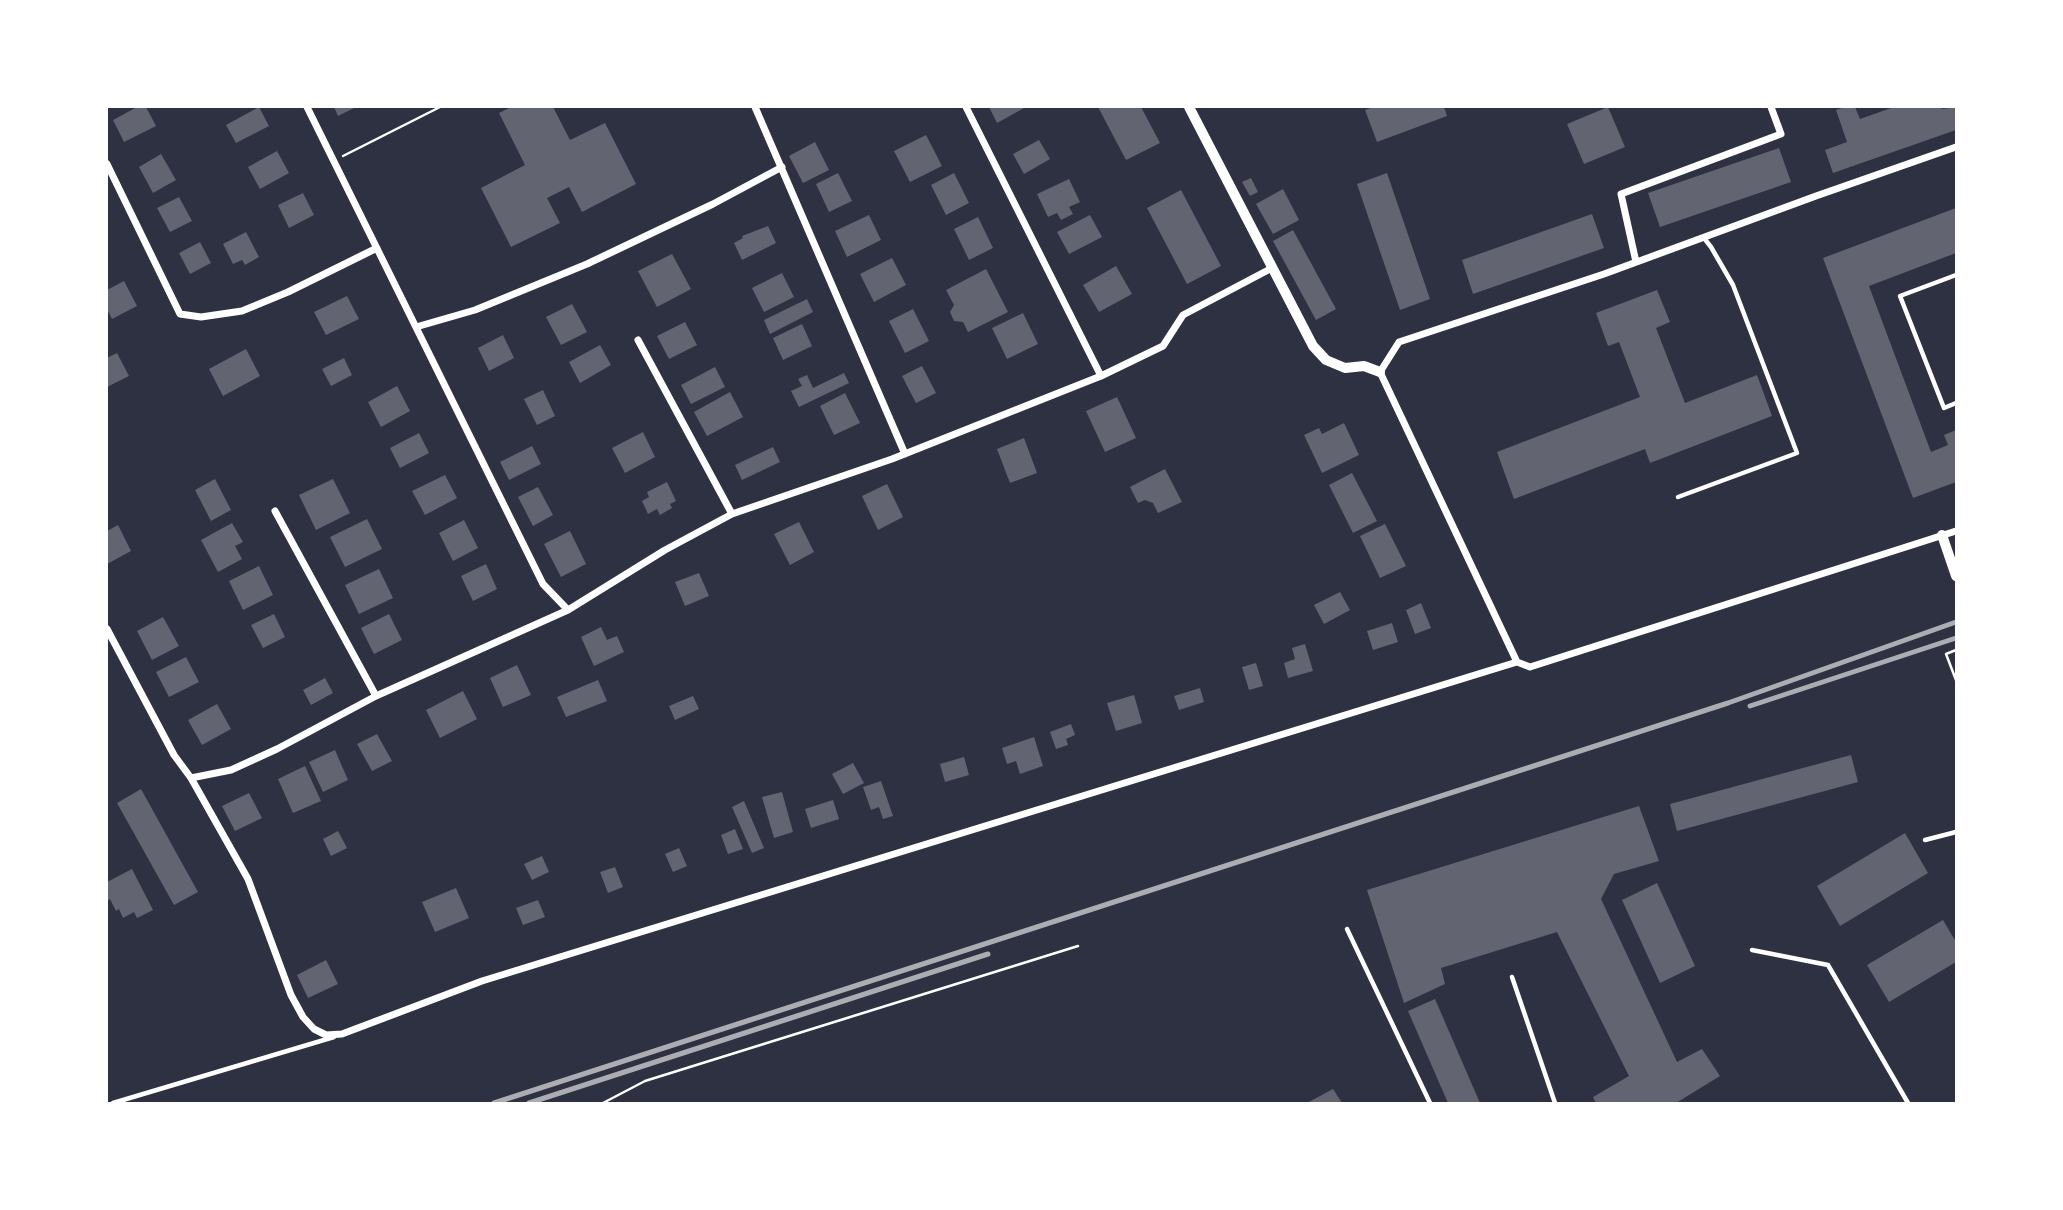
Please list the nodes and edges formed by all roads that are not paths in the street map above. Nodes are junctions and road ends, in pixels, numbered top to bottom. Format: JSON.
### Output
{"nodes":[{"id":1,"x":307,"y":107,"type":"edge"},
{"id":2,"x":755,"y":107,"type":"edge"},
{"id":3,"x":966,"y":107,"type":"edge"},
{"id":4,"x":1189,"y":107,"type":"edge"},
{"id":5,"x":1771,"y":107,"type":"edge"},
{"id":6,"x":1956,"y":147,"type":"edge"},
{"id":7,"x":107,"y":164,"type":"edge"},
{"id":8,"x":782,"y":167,"type":"junction"},
{"id":9,"x":1703,"y":237,"type":"junction"},
{"id":10,"x":377,"y":248,"type":"junction"},
{"id":11,"x":1636,"y":262,"type":"junction"},
{"id":12,"x":1272,"y":268,"type":"junction"},
{"id":13,"x":1956,"y":275,"type":"edge"},
{"id":14,"x":416,"y":327,"type":"junction"},
{"id":15,"x":638,"y":340,"type":"dead end"},
{"id":16,"x":1380,"y":372,"type":"junction"},
{"id":17,"x":1101,"y":376,"type":"junction"},
{"id":18,"x":1956,"y":404,"type":"edge"},
{"id":19,"x":905,"y":454,"type":"junction"},
{"id":20,"x":1678,"y":497,"type":"dead end"},
{"id":21,"x":275,"y":511,"type":"dead end"},
{"id":22,"x":732,"y":514,"type":"junction"},
{"id":23,"x":1956,"y":531,"type":"edge"},
{"id":24,"x":1942,"y":535,"type":"junction"},
{"id":25,"x":1956,"y":576,"type":"edge"},
{"id":26,"x":568,"y":610,"type":"junction"},
{"id":27,"x":107,"y":629,"type":"edge"},
{"id":28,"x":1517,"y":662,"type":"junction"},
{"id":29,"x":376,"y":696,"type":"junction"},
{"id":30,"x":191,"y":778,"type":"junction"},
{"id":31,"x":1956,"y":832,"type":"edge"},
{"id":32,"x":1925,"y":840,"type":"dead end"},
{"id":33,"x":1347,"y":929,"type":"dead end"},
{"id":34,"x":1752,"y":950,"type":"dead end"},
{"id":35,"x":1512,"y":977,"type":"dead end"},
{"id":36,"x":342,"y":1034,"type":"junction"},
{"id":37,"x":113,"y":1103,"type":"edge"},
{"id":38,"x":1430,"y":1103,"type":"edge"},
{"id":39,"x":1555,"y":1103,"type":"edge"},
{"id":40,"x":1908,"y":1103,"type":"edge"}],
"edges":[{"from":1,"to":10,"type":"street"},
{"from":2,"to":8,"type":"street"},
{"from":3,"to":17,"type":"street"},
{"from":4,"to":12,"type":"street"},
{"from":5,"to":11,"type":"street"},
{"from":6,"to":9,"type":"street"},
{"from":7,"to":10,"type":"street"},
{"from":8,"to":14,"type":"street"},
{"from":8,"to":19,"type":"street"},
{"from":9,"to":11,"type":"street"},
{"from":9,"to":20,"type":"lane"},
{"from":10,"to":14,"type":"street"},
{"from":11,"to":16,"type":"street"},
{"from":12,"to":16,"type":"street"},
{"from":12,"to":17,"type":"street"},
{"from":13,"to":18,"type":"lane"},
{"from":14,"to":26,"type":"street"},
{"from":15,"to":22,"type":"street"},
{"from":16,"to":28,"type":"street"},
{"from":17,"to":19,"type":"street"},
{"from":19,"to":22,"type":"street"},
{"from":21,"to":29,"type":"street"},
{"from":22,"to":26,"type":"street"},
{"from":23,"to":24,"type":"street"},
{"from":24,"to":25,"type":"street"},
{"from":24,"to":28,"type":"street"},
{"from":26,"to":29,"type":"street"},
{"from":27,"to":30,"type":"street"},
{"from":28,"to":36,"type":"street"},
{"from":29,"to":30,"type":"street"},
{"from":30,"to":36,"type":"street"},
{"from":31,"to":32,"type":"lane"},
{"from":33,"to":38,"type":"lane"},
{"from":34,"to":40,"type":"lane"},
{"from":35,"to":39,"type":"lane"},
{"from":36,"to":37,"type":"lane"}]}
